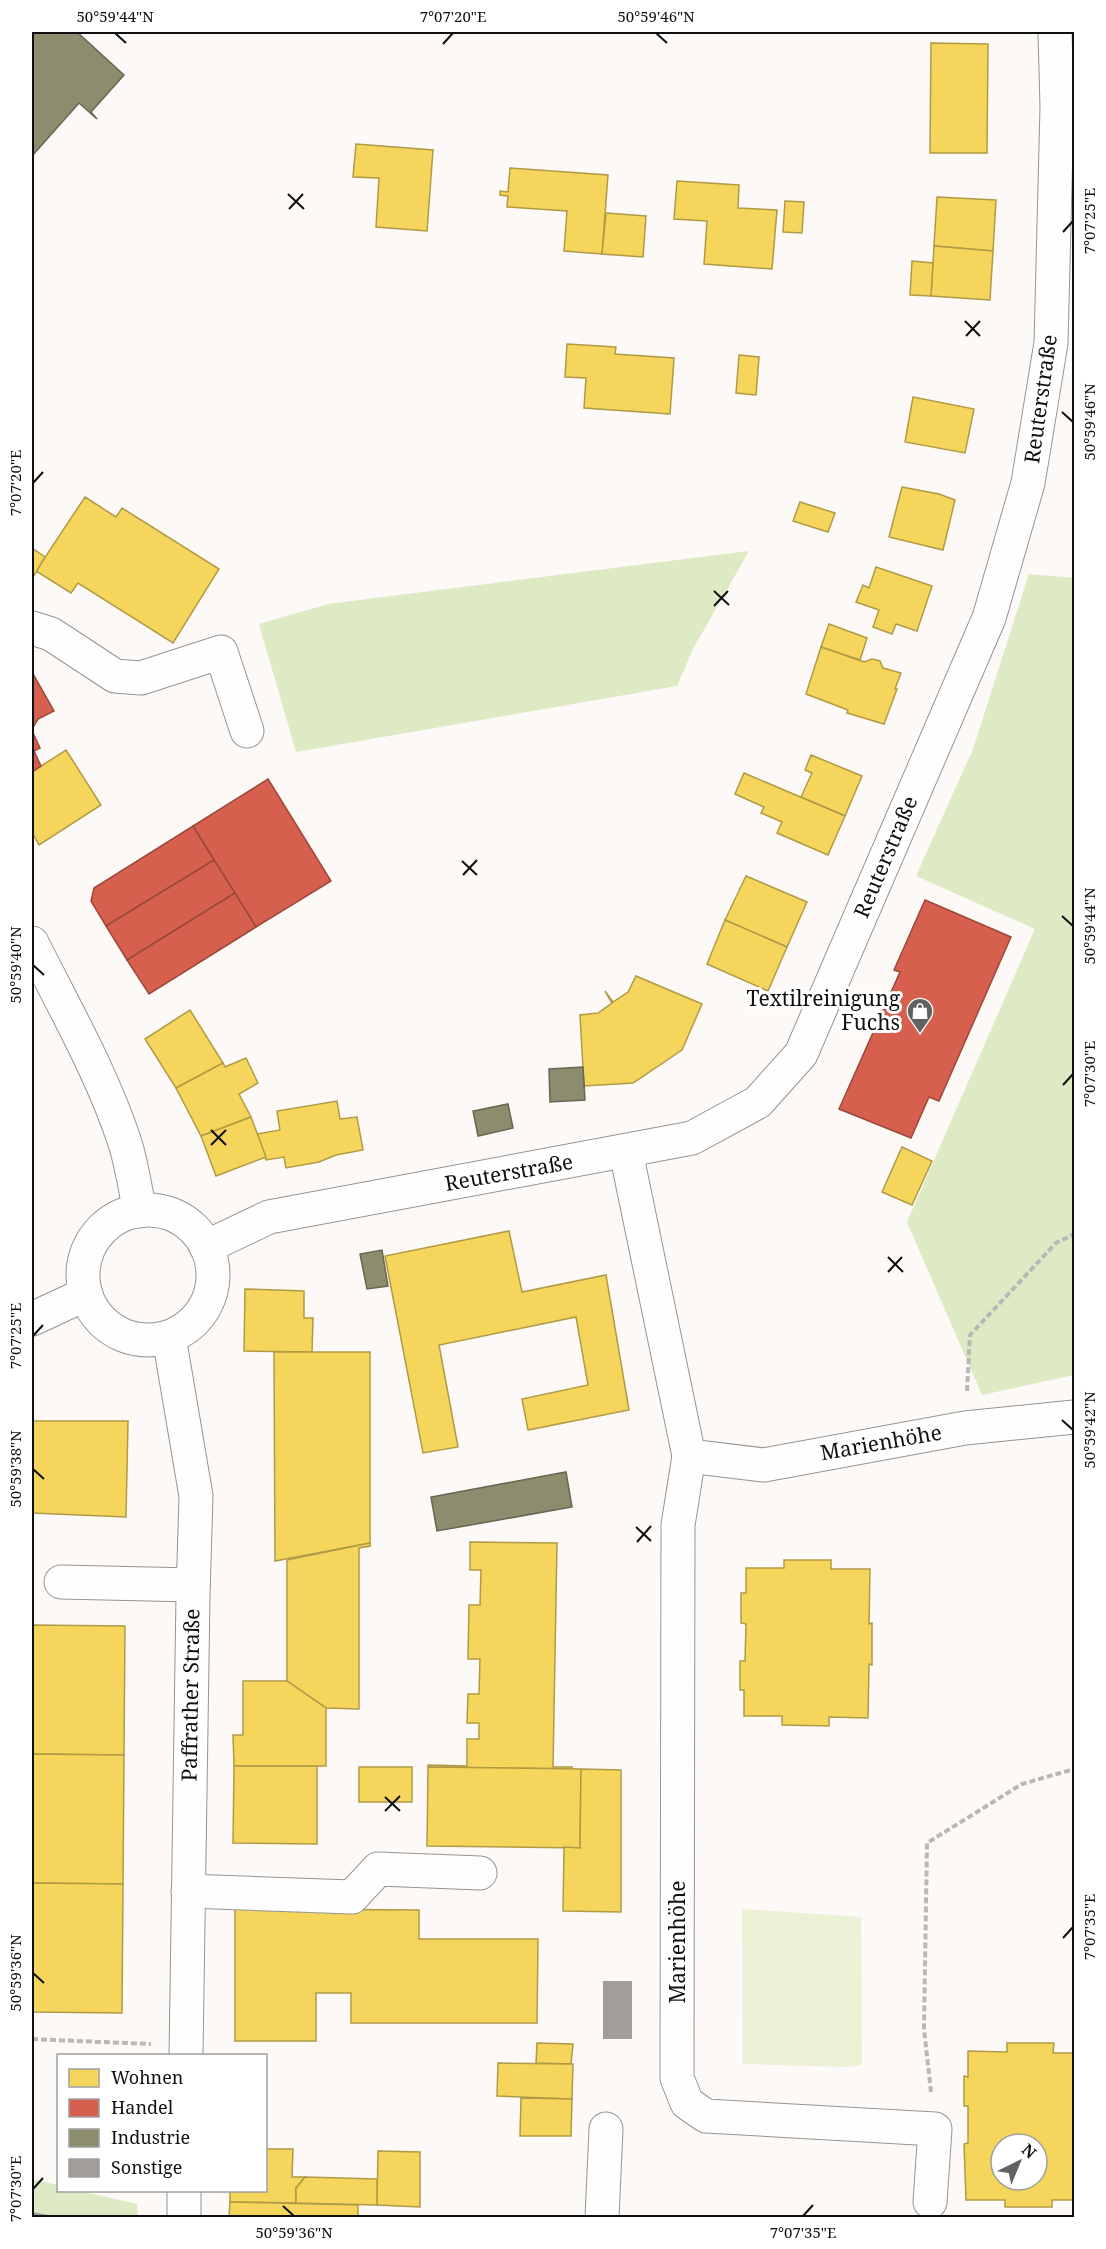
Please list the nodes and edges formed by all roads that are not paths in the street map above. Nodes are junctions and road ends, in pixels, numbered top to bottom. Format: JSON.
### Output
{"nodes":[{"id":1,"x":1055,"y":32,"type":"edge"},
{"id":2,"x":32,"y":628,"type":"edge"},
{"id":3,"x":247,"y":730,"type":"dead end"},
{"id":4,"x":32,"y":944,"type":"edge"},
{"id":5,"x":626,"y":1152,"type":"junction"},
{"id":6,"x":140,"y":1211,"type":"junction"},
{"id":7,"x":206,"y":1247,"type":"junction"},
{"id":8,"x":86,"y":1294,"type":"junction"},
{"id":9,"x":32,"y":1318,"type":"edge"},
{"id":10,"x":169,"y":1337,"type":"junction"},
{"id":11,"x":1074,"y":1417,"type":"edge"},
{"id":12,"x":689,"y":1456,"type":"junction"},
{"id":13,"x":61,"y":1582,"type":"dead end"},
{"id":14,"x":193,"y":1585,"type":"junction"},
{"id":15,"x":480,"y":1872,"type":"dead end"},
{"id":16,"x":188,"y":1891,"type":"junction"},
{"id":17,"x":186,"y":2050,"type":"edge"},
{"id":18,"x":606,"y":2129,"type":"dead end"},
{"id":19,"x":184,"y":2192,"type":"edge"},
{"id":20,"x":930,"y":2202,"type":"dead end"},
{"id":21,"x":184,"y":2217,"type":"edge"},
{"id":22,"x":602,"y":2217,"type":"edge"}],
"edges":[{"from":1,"to":5,"type":"street","name":"Reuterstraße"},
{"from":2,"to":3,"type":"street"},
{"from":4,"to":6,"type":"street"},
{"from":5,"to":7,"type":"street","name":"Reuterstraße"},
{"from":5,"to":12,"type":"street","name":"Marienhöhe"},
{"from":6,"to":7,"type":"street"},
{"from":6,"to":8,"type":"street"},
{"from":7,"to":10,"type":"street"},
{"from":8,"to":9,"type":"street"},
{"from":8,"to":10,"type":"street"},
{"from":10,"to":14,"type":"street","name":"Paffrather Straße"},
{"from":11,"to":12,"type":"street","name":"Marienhöhe"},
{"from":12,"to":20,"type":"street","name":"Marienhöhe"},
{"from":13,"to":14,"type":"street"},
{"from":14,"to":16,"type":"street","name":"Paffrather Straße"},
{"from":15,"to":16,"type":"street"},
{"from":16,"to":17,"type":"street","name":"Paffrather Straße"},
{"from":18,"to":22,"type":"street"},
{"from":19,"to":21,"type":"street"}]}
